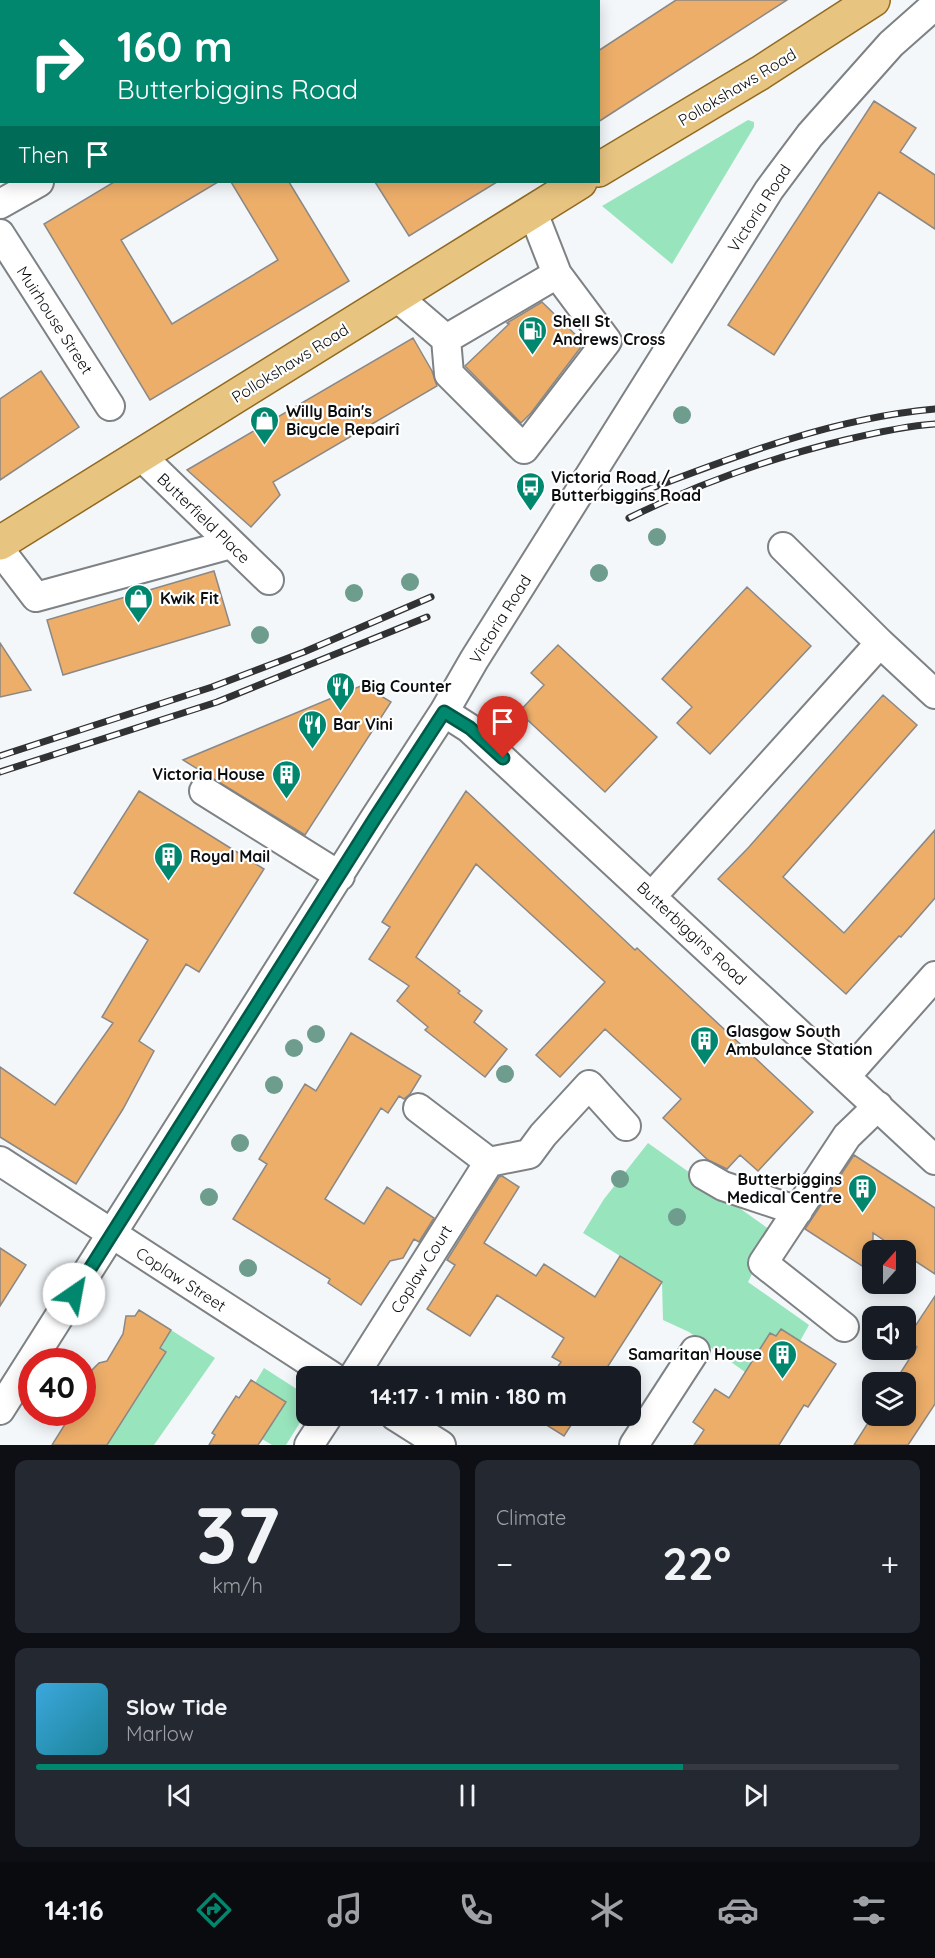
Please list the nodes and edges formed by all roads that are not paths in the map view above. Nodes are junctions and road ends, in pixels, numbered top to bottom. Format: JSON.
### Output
{"nodes":[{"id":1,"x":873,"y":0,"type":"edge"},
{"id":2,"x":935,"y":5,"type":"edge"},
{"id":3,"x":600,"y":169,"type":"edge"},
{"id":4,"x":37,"y":183,"type":"edge"},
{"id":5,"x":578,"y":183,"type":"edge"},
{"id":6,"x":0,"y":204,"type":"edge"},
{"id":7,"x":532,"y":210,"type":"junction"},
{"id":8,"x":0,"y":234,"type":"edge"},
{"id":9,"x":557,"y":274,"type":"junction"},
{"id":10,"x":397,"y":297,"type":"junction"},
{"id":11,"x":446,"y":339,"type":"junction"},
{"id":12,"x":110,"y":406,"type":"dead end"},
{"id":13,"x":140,"y":455,"type":"junction"},
{"id":14,"x":0,"y":543,"type":"edge"},
{"id":15,"x":231,"y":544,"type":"junction"},
{"id":16,"x":783,"y":547,"type":"dead end"},
{"id":17,"x":0,"y":550,"type":"edge"},
{"id":18,"x":269,"y":580,"type":"dead end"},
{"id":19,"x":880,"y":643,"type":"junction"},
{"id":20,"x":935,"y":694,"type":"edge"},
{"id":21,"x":444,"y":712,"type":"junction"},
{"id":22,"x":204,"y":791,"type":"dead end"},
{"id":23,"x":340,"y":876,"type":"junction"},
{"id":24,"x":652,"y":896,"type":"junction"},
{"id":25,"x":935,"y":976,"type":"edge"},
{"id":26,"x":846,"y":1076,"type":"junction"},
{"id":27,"x":878,"y":1107,"type":"junction"},
{"id":28,"x":418,"y":1108,"type":"dead end"},
{"id":29,"x":626,"y":1126,"type":"dead end"},
{"id":30,"x":935,"y":1160,"type":"edge"},
{"id":31,"x":0,"y":1161,"type":"edge"},
{"id":32,"x":489,"y":1162,"type":"junction"},
{"id":33,"x":704,"y":1175,"type":"dead end"},
{"id":34,"x":798,"y":1211,"type":"junction"},
{"id":35,"x":112,"y":1234,"type":"junction"},
{"id":36,"x":844,"y":1327,"type":"dead end"},
{"id":37,"x":695,"y":1350,"type":"dead end"},
{"id":38,"x":316,"y":1366,"type":"edge"},
{"id":39,"x":360,"y":1366,"type":"edge"},
{"id":40,"x":0,"y":1410,"type":"edge"},
{"id":41,"x":321,"y":1426,"type":"edge"},
{"id":42,"x":411,"y":1426,"type":"edge"},
{"id":43,"x":309,"y":1445,"type":"edge"},
{"id":44,"x":441,"y":1445,"type":"edge"},
{"id":45,"x":634,"y":1445,"type":"edge"}],
"edges":[{"from":1,"to":3,"type":"main road","name":"Pollokshaws Road"},
{"from":2,"to":21,"type":"street","name":"Victoria Road"},
{"from":4,"to":6,"type":"street"},
{"from":5,"to":7,"type":"main road","name":"Pollokshaws Road"},
{"from":7,"to":9,"type":"street"},
{"from":7,"to":10,"type":"main road","name":"Pollokshaws Road"},
{"from":8,"to":12,"type":"street","name":"Muirhouse Street"},
{"from":9,"to":11,"type":"street"},
{"from":9,"to":11,"type":"street"},
{"from":10,"to":11,"type":"street"},
{"from":10,"to":13,"type":"main road","name":"Pollokshaws Road"},
{"from":13,"to":14,"type":"main road","name":"Pollokshaws Road"},
{"from":13,"to":15,"type":"street","name":"Butterfield Place"},
{"from":15,"to":17,"type":"street"},
{"from":15,"to":18,"type":"street","name":"Butterfield Place"},
{"from":16,"to":19,"type":"street"},
{"from":19,"to":20,"type":"street"},
{"from":19,"to":24,"type":"street"},
{"from":21,"to":23,"type":"street","name":"Victoria Road"},
{"from":21,"to":24,"type":"street","name":"Butterbiggins Road"},
{"from":22,"to":23,"type":"street"},
{"from":23,"to":35,"type":"street","name":"Victoria Road"},
{"from":24,"to":26,"type":"street","name":"Butterbiggins Road"},
{"from":25,"to":26,"type":"street"},
{"from":26,"to":27,"type":"street","name":"Butterbiggins Road"},
{"from":27,"to":30,"type":"street","name":"Butterbiggins Road"},
{"from":27,"to":34,"type":"street"},
{"from":28,"to":32,"type":"street"},
{"from":29,"to":32,"type":"street"},
{"from":31,"to":35,"type":"street","name":"Coplaw Street"},
{"from":32,"to":39,"type":"street","name":"Coplaw Court"},
{"from":33,"to":34,"type":"street"},
{"from":34,"to":36,"type":"street"},
{"from":35,"to":38,"type":"street","name":"Coplaw Street"},
{"from":35,"to":40,"type":"street","name":"Victoria Road"},
{"from":37,"to":45,"type":"street"},
{"from":41,"to":43,"type":"street"},
{"from":42,"to":44,"type":"street"}]}
